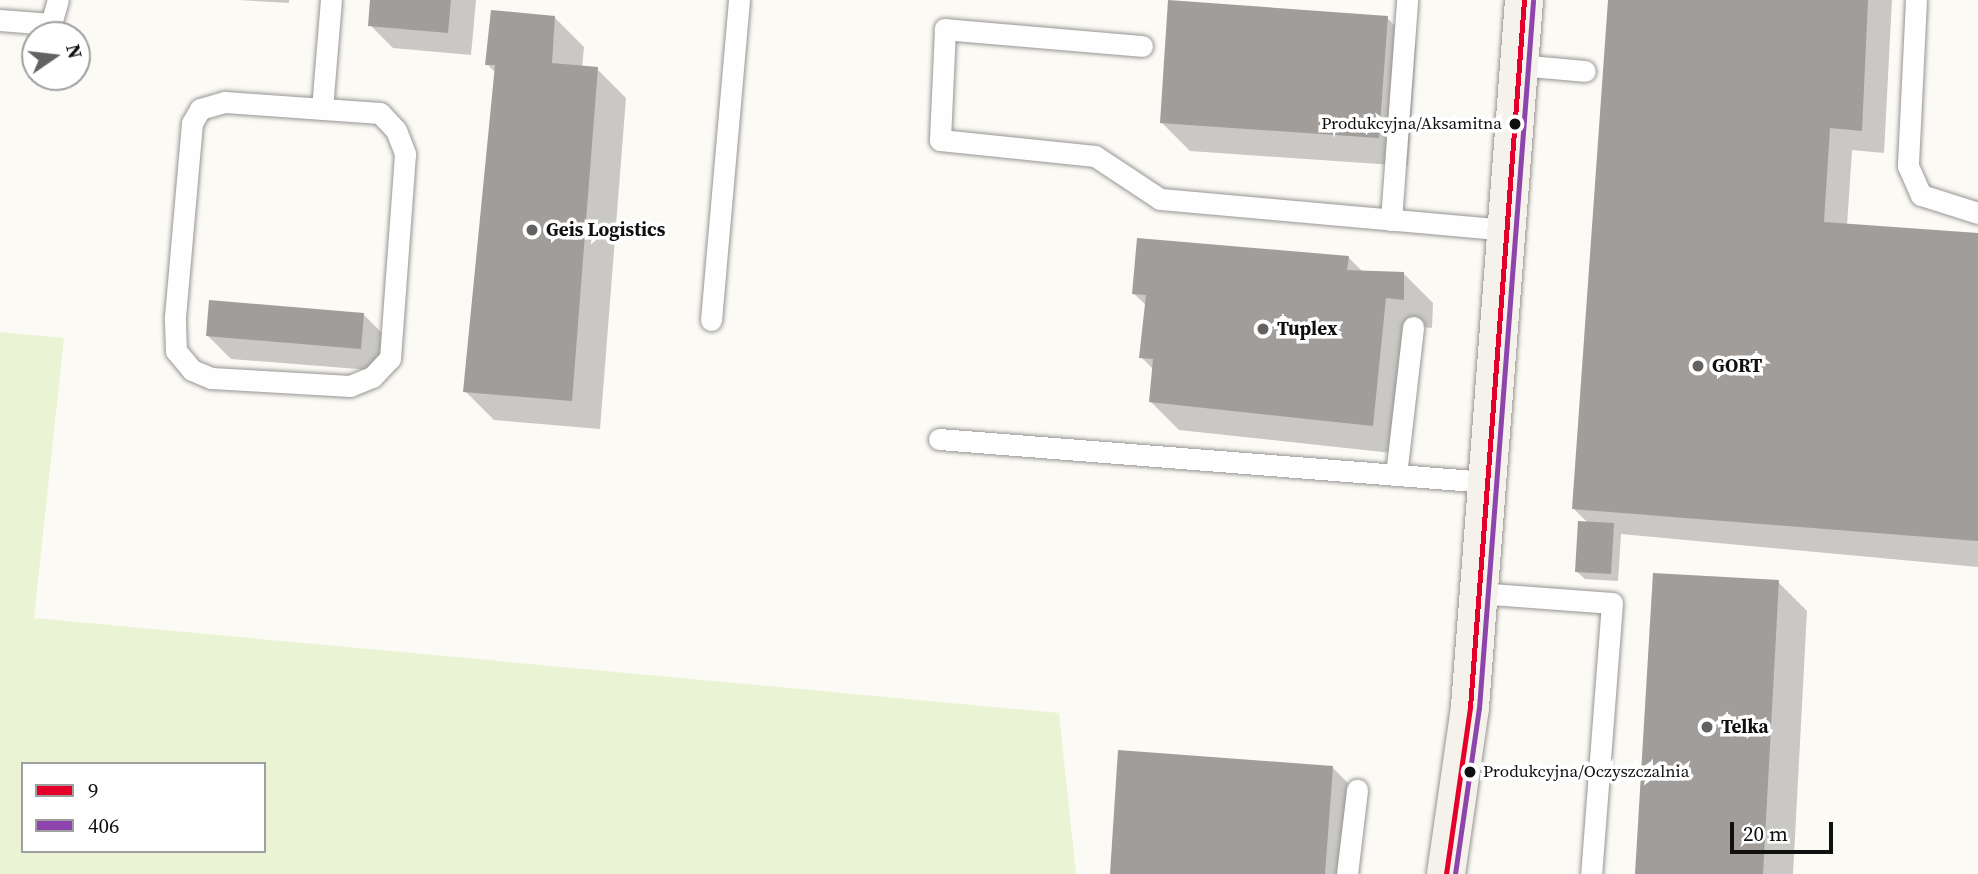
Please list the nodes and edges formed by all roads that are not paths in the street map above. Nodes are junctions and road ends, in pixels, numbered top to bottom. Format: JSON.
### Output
{"nodes":[{"id":1,"x":58,"y":0,"type":"edge"},
{"id":2,"x":331,"y":0,"type":"edge"},
{"id":3,"x":738,"y":0,"type":"edge"},
{"id":4,"x":1407,"y":0,"type":"edge"},
{"id":5,"x":1524,"y":0,"type":"edge"},
{"id":6,"x":1916,"y":0,"type":"edge"},
{"id":7,"x":0,"y":20,"type":"edge"},
{"id":8,"x":1142,"y":46,"type":"dead end"},
{"id":9,"x":1518,"y":65,"type":"junction"},
{"id":10,"x":1585,"y":71,"type":"dead end"},
{"id":11,"x":322,"y":109,"type":"junction"},
{"id":12,"x":1978,"y":213,"type":"edge"},
{"id":13,"x":1391,"y":220,"type":"junction"},
{"id":14,"x":1507,"y":230,"type":"junction"},
{"id":15,"x":711,"y":320,"type":"dead end"},
{"id":16,"x":1413,"y":327,"type":"dead end"},
{"id":17,"x":939,"y":439,"type":"dead end"},
{"id":18,"x":1396,"y":475,"type":"junction"},
{"id":19,"x":1487,"y":482,"type":"junction"},
{"id":20,"x":1478,"y":593,"type":"junction"},
{"id":21,"x":1357,"y":790,"type":"dead end"},
{"id":22,"x":1347,"y":874,"type":"edge"},
{"id":23,"x":1446,"y":874,"type":"edge"},
{"id":24,"x":1591,"y":874,"type":"edge"}],
"edges":[{"from":1,"to":7,"type":"lane"},
{"from":2,"to":11,"type":"lane"},
{"from":3,"to":15,"type":"lane"},
{"from":4,"to":13,"type":"lane"},
{"from":5,"to":9,"type":"street"},
{"from":6,"to":12,"type":"lane"},
{"from":8,"to":13,"type":"lane"},
{"from":9,"to":10,"type":"lane"},
{"from":9,"to":14,"type":"street"},
{"from":11,"to":11,"type":"lane"},
{"from":13,"to":14,"type":"lane"},
{"from":14,"to":19,"type":"street"},
{"from":16,"to":18,"type":"lane"},
{"from":17,"to":18,"type":"lane"},
{"from":18,"to":19,"type":"lane"},
{"from":19,"to":20,"type":"street"},
{"from":20,"to":23,"type":"street"},
{"from":20,"to":24,"type":"lane"},
{"from":21,"to":22,"type":"lane"}]}
